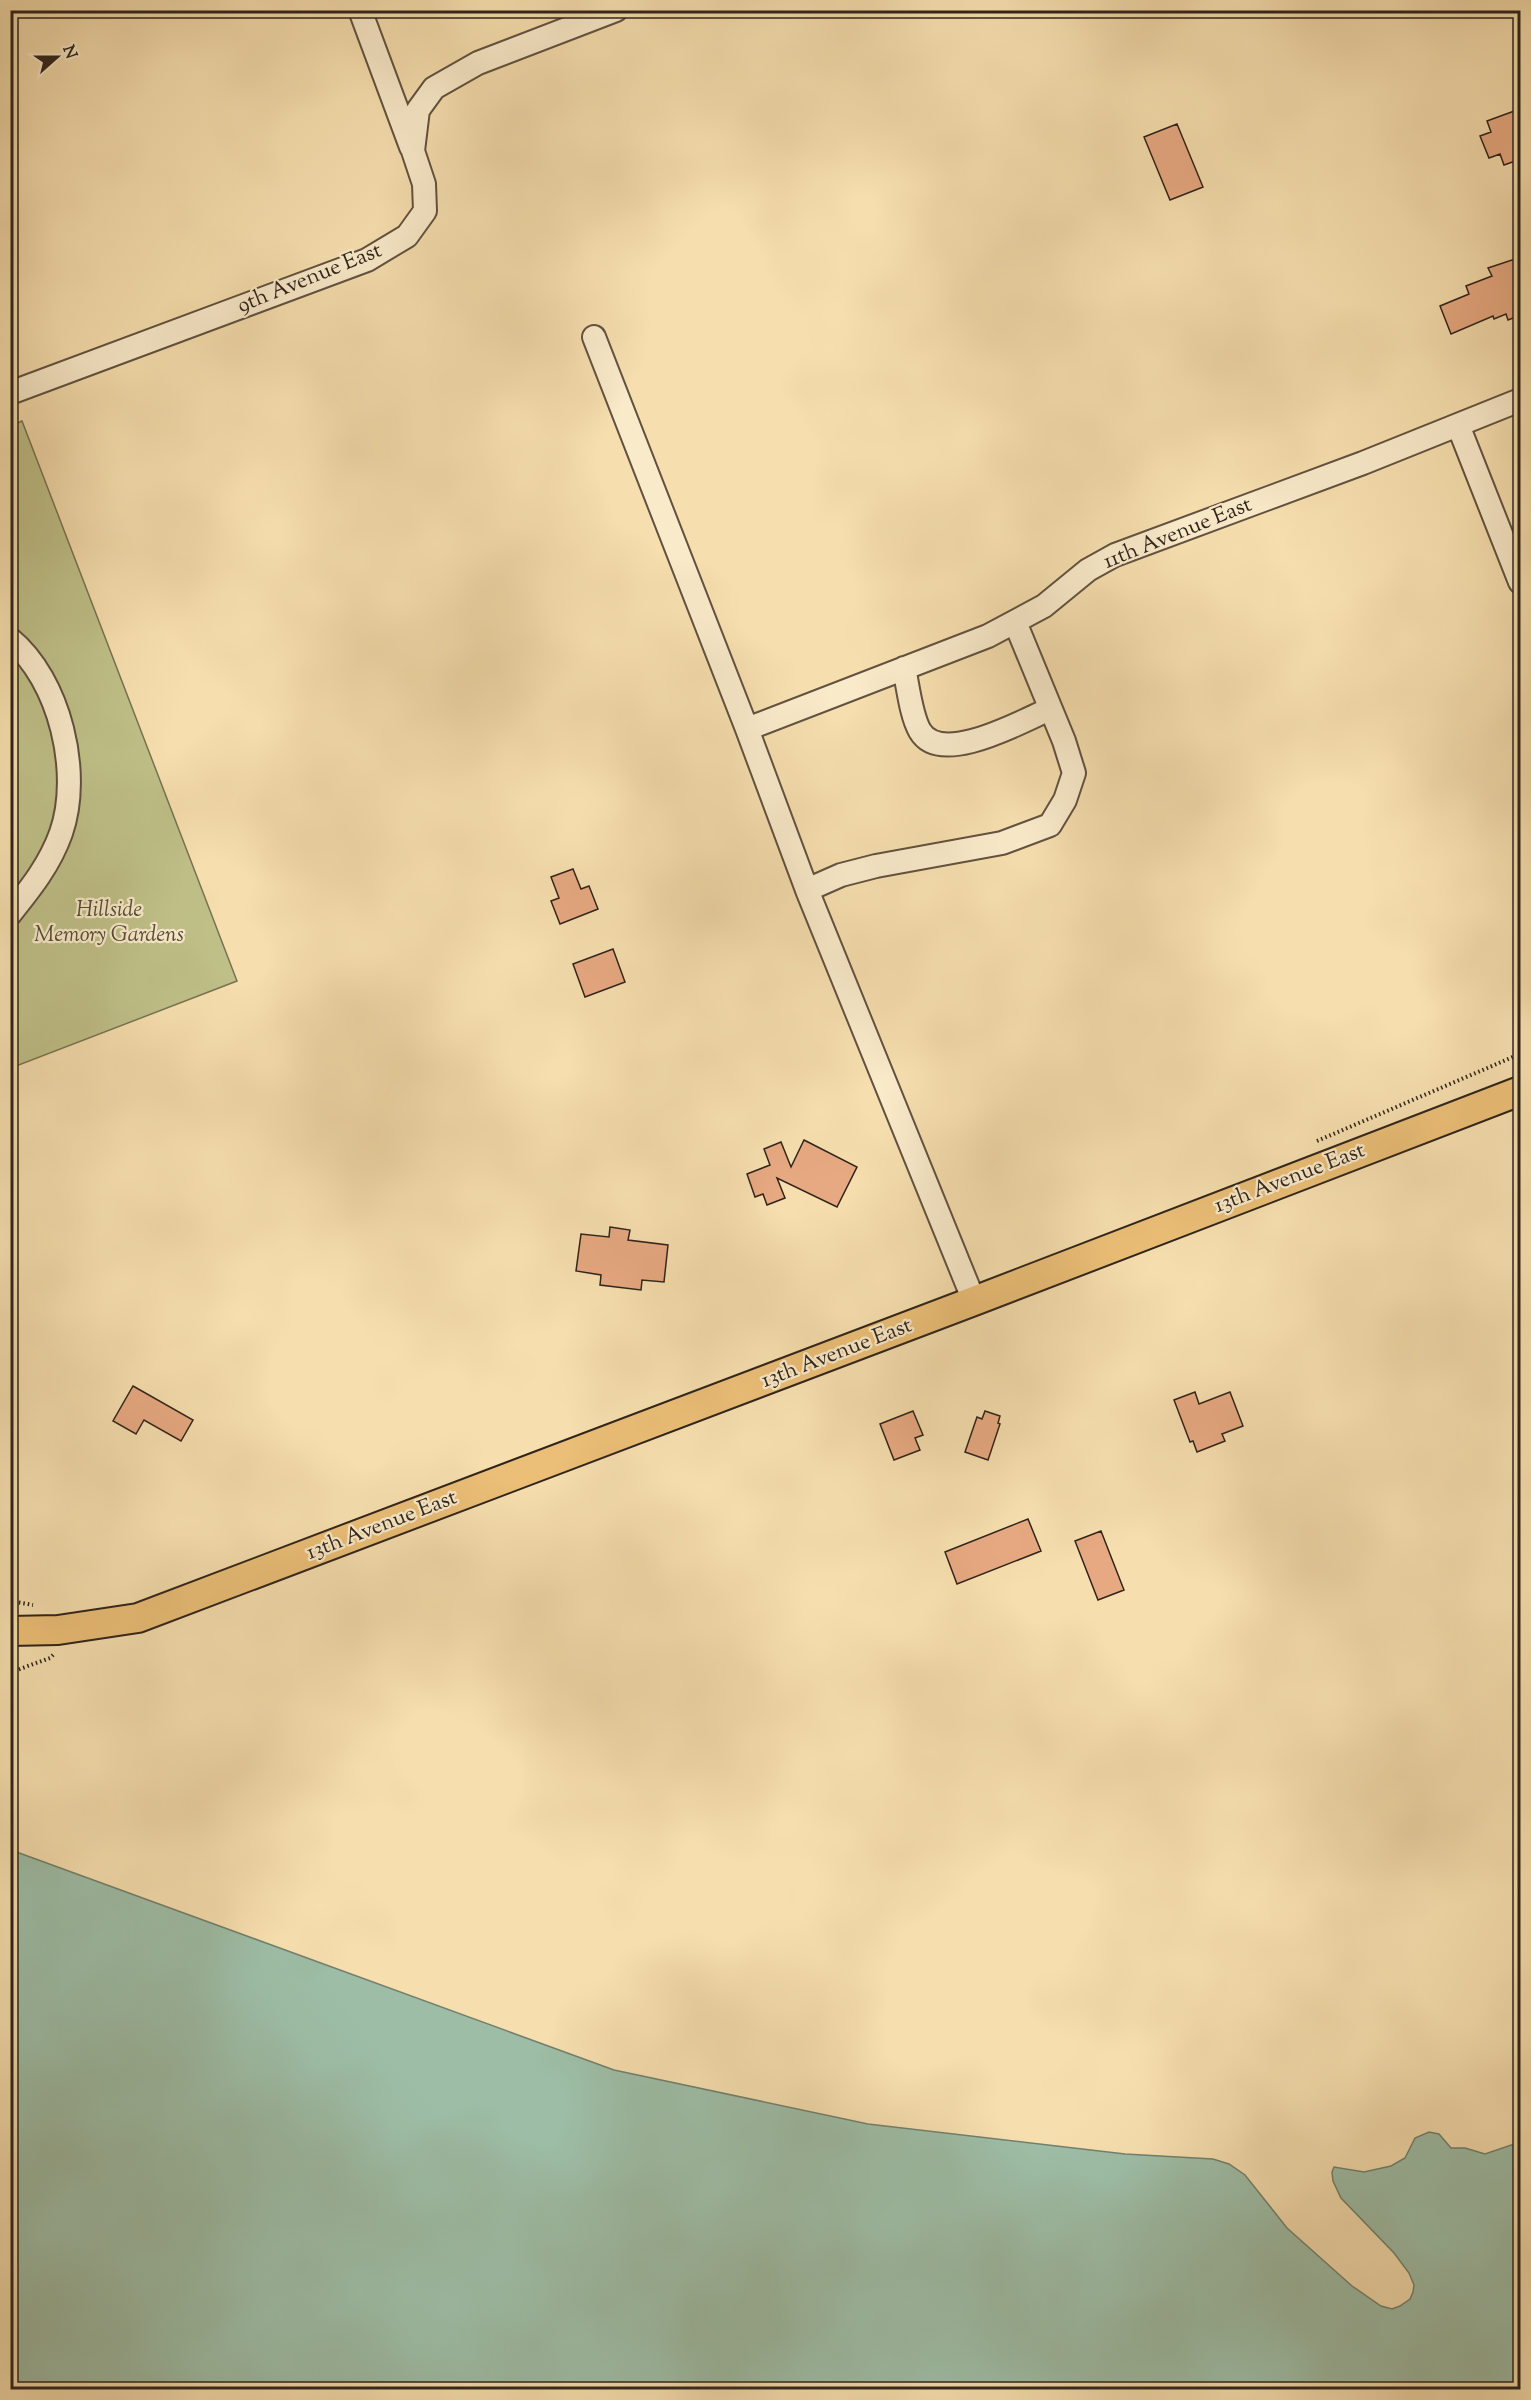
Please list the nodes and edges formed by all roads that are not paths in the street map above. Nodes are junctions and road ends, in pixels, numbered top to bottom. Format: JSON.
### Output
{"nodes":[{"id":1,"x":360,"y":10,"type":"edge"},
{"id":2,"x":615,"y":10,"type":"edge"},
{"id":3,"x":412,"y":151,"type":"junction"},
{"id":4,"x":594,"y":338,"type":"dead end"},
{"id":5,"x":10,"y":393,"type":"edge"},
{"id":6,"x":1521,"y":400,"type":"edge"},
{"id":7,"x":1458,"y":425,"type":"junction"},
{"id":8,"x":1521,"y":582,"type":"edge"},
{"id":9,"x":1015,"y":622,"type":"junction"},
{"id":10,"x":10,"y":639,"type":"edge"},
{"id":11,"x":904,"y":668,"type":"junction"},
{"id":12,"x":1050,"y":709,"type":"junction"},
{"id":13,"x":747,"y":729,"type":"junction"},
{"id":14,"x":807,"y":890,"type":"junction"},
{"id":15,"x":10,"y":914,"type":"edge"},
{"id":16,"x":1521,"y":1090,"type":"edge"},
{"id":17,"x":974,"y":1301,"type":"junction"},
{"id":18,"x":10,"y":1631,"type":"edge"}],
"edges":[{"from":1,"to":3,"type":"street"},
{"from":2,"to":3,"type":"street","name":"9th Avenue East"},
{"from":3,"to":5,"type":"street","name":"9th Avenue East"},
{"from":4,"to":13,"type":"street"},
{"from":6,"to":7,"type":"street","name":"11th Avenue East"},
{"from":7,"to":8,"type":"street"},
{"from":7,"to":9,"type":"street","name":"11th Avenue East"},
{"from":9,"to":11,"type":"street","name":"11th Avenue East"},
{"from":9,"to":12,"type":"street"},
{"from":10,"to":15,"type":"street"},
{"from":11,"to":12,"type":"street"},
{"from":11,"to":13,"type":"street","name":"11th Avenue East"},
{"from":12,"to":14,"type":"street"},
{"from":13,"to":14,"type":"street"},
{"from":14,"to":17,"type":"street"},
{"from":16,"to":17,"type":"main road","name":"13th Avenue East"},
{"from":17,"to":18,"type":"main road","name":"13th Avenue East"}]}
